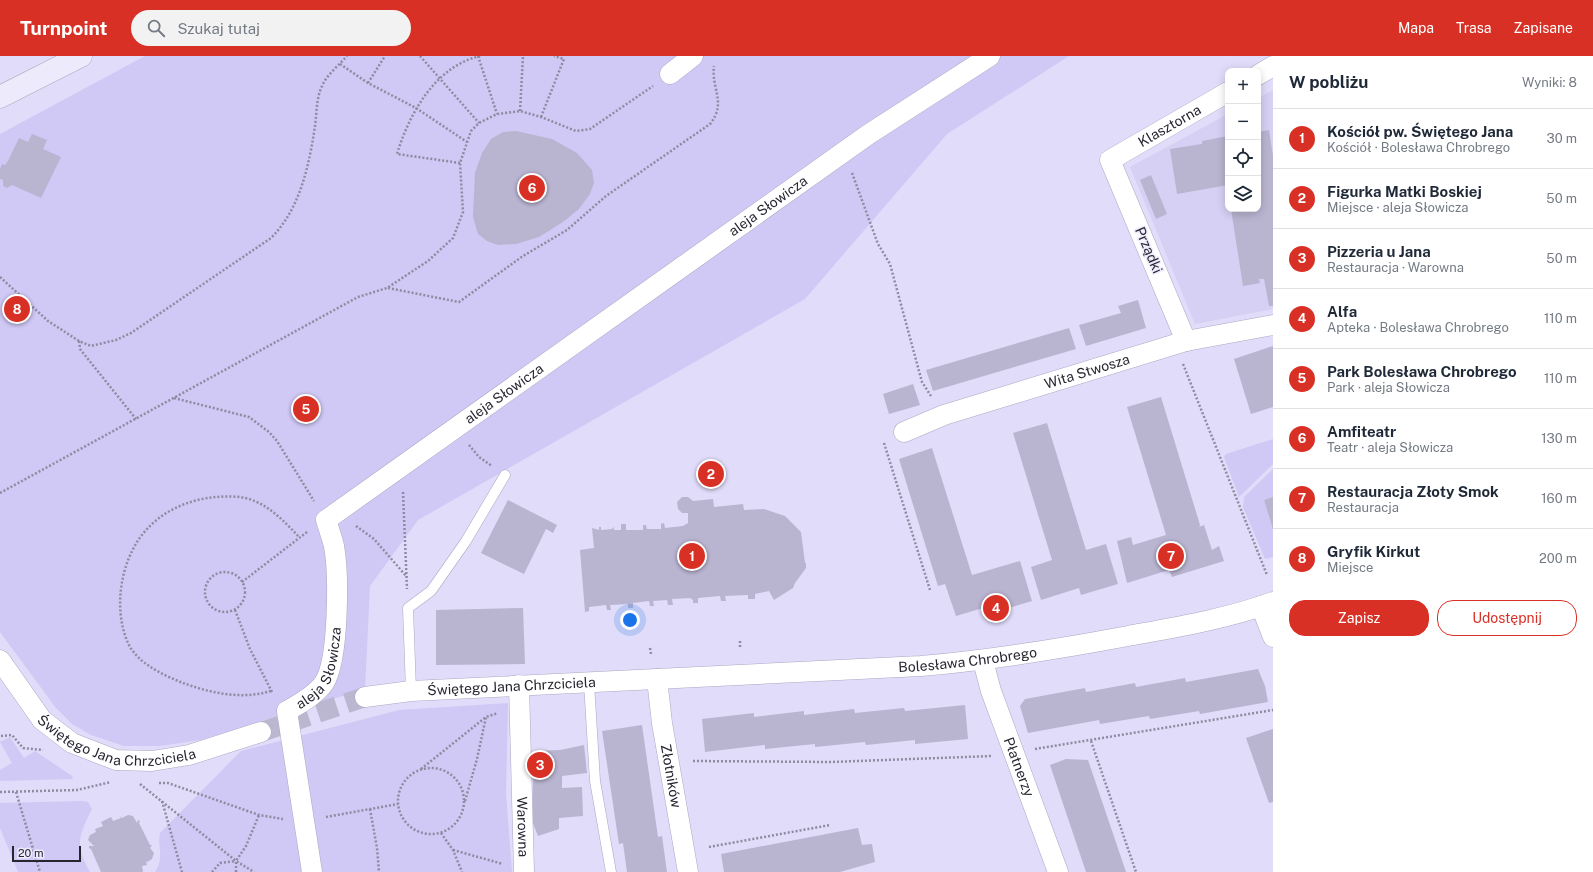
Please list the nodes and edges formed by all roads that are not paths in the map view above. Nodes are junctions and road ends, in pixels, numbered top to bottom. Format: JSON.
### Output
{"nodes":[{"id":1,"x":81,"y":56,"type":"edge"},
{"id":2,"x":692,"y":56,"type":"edge"},
{"id":3,"x":990,"y":56,"type":"edge"},
{"id":4,"x":1273,"y":66,"type":"edge"},
{"id":5,"x":1261,"y":73,"type":"edge"},
{"id":6,"x":670,"y":74,"type":"road end"},
{"id":7,"x":1225,"y":94,"type":"edge"},
{"id":8,"x":0,"y":96,"type":"edge"},
{"id":9,"x":1110,"y":160,"type":"joint"},
{"id":10,"x":1273,"y":325,"type":"edge"},
{"id":11,"x":1180,"y":343,"type":"junction"},
{"id":12,"x":904,"y":432,"type":"road end"},
{"id":13,"x":505,"y":475,"type":"road end"},
{"id":14,"x":1267,"y":604,"type":"edge"},
{"id":15,"x":1273,"y":637,"type":"edge"},
{"id":16,"x":0,"y":660,"type":"edge"},
{"id":17,"x":984,"y":661,"type":"junction"},
{"id":18,"x":657,"y":679,"type":"junction"},
{"id":19,"x":589,"y":683,"type":"junction"},
{"id":20,"x":519,"y":685,"type":"junction"},
{"id":21,"x":411,"y":690,"type":"junction"},
{"id":22,"x":365,"y":698,"type":"tunnel mouth"},
{"id":23,"x":261,"y":732,"type":"tunnel mouth"},
{"id":24,"x":312,"y":872,"type":"edge"},
{"id":25,"x":524,"y":872,"type":"edge"},
{"id":26,"x":611,"y":872,"type":"edge"},
{"id":27,"x":688,"y":872,"type":"edge"},
{"id":28,"x":1058,"y":872,"type":"edge"}],
"edges":[{"from":1,"to":8,"type":"street"},
{"from":2,"to":6,"type":"street"},
{"from":3,"to":24,"type":"street","name":"aleja Słowicza"},
{"from":4,"to":5,"type":"street"},
{"from":7,"to":9,"type":"street","name":"Klasztorna"},
{"from":9,"to":11,"type":"street","name":"Prządki"},
{"from":10,"to":11,"type":"street","name":"Wita Stwosza"},
{"from":11,"to":12,"type":"street","name":"Wita Stwosza"},
{"from":13,"to":21,"type":"lane"},
{"from":14,"to":15,"type":"street"},
{"from":14,"to":17,"type":"street","name":"Bolesława Chrobrego"},
{"from":16,"to":23,"type":"street","name":"Świętego Jana Chrzciciela"},
{"from":17,"to":18,"type":"street","name":"Bolesława Chrobrego"},
{"from":17,"to":28,"type":"street","name":"Płatnerzy"},
{"from":18,"to":19,"type":"street","name":"Świętego Jana Chrzciciela"},
{"from":18,"to":27,"type":"street","name":"Złotników"},
{"from":19,"to":20,"type":"street","name":"Świętego Jana Chrzciciela"},
{"from":19,"to":26,"type":"lane"},
{"from":20,"to":21,"type":"street","name":"Świętego Jana Chrzciciela"},
{"from":20,"to":25,"type":"street","name":"Warowna"},
{"from":21,"to":22,"type":"street","name":"Świętego Jana Chrzciciela"}]}
